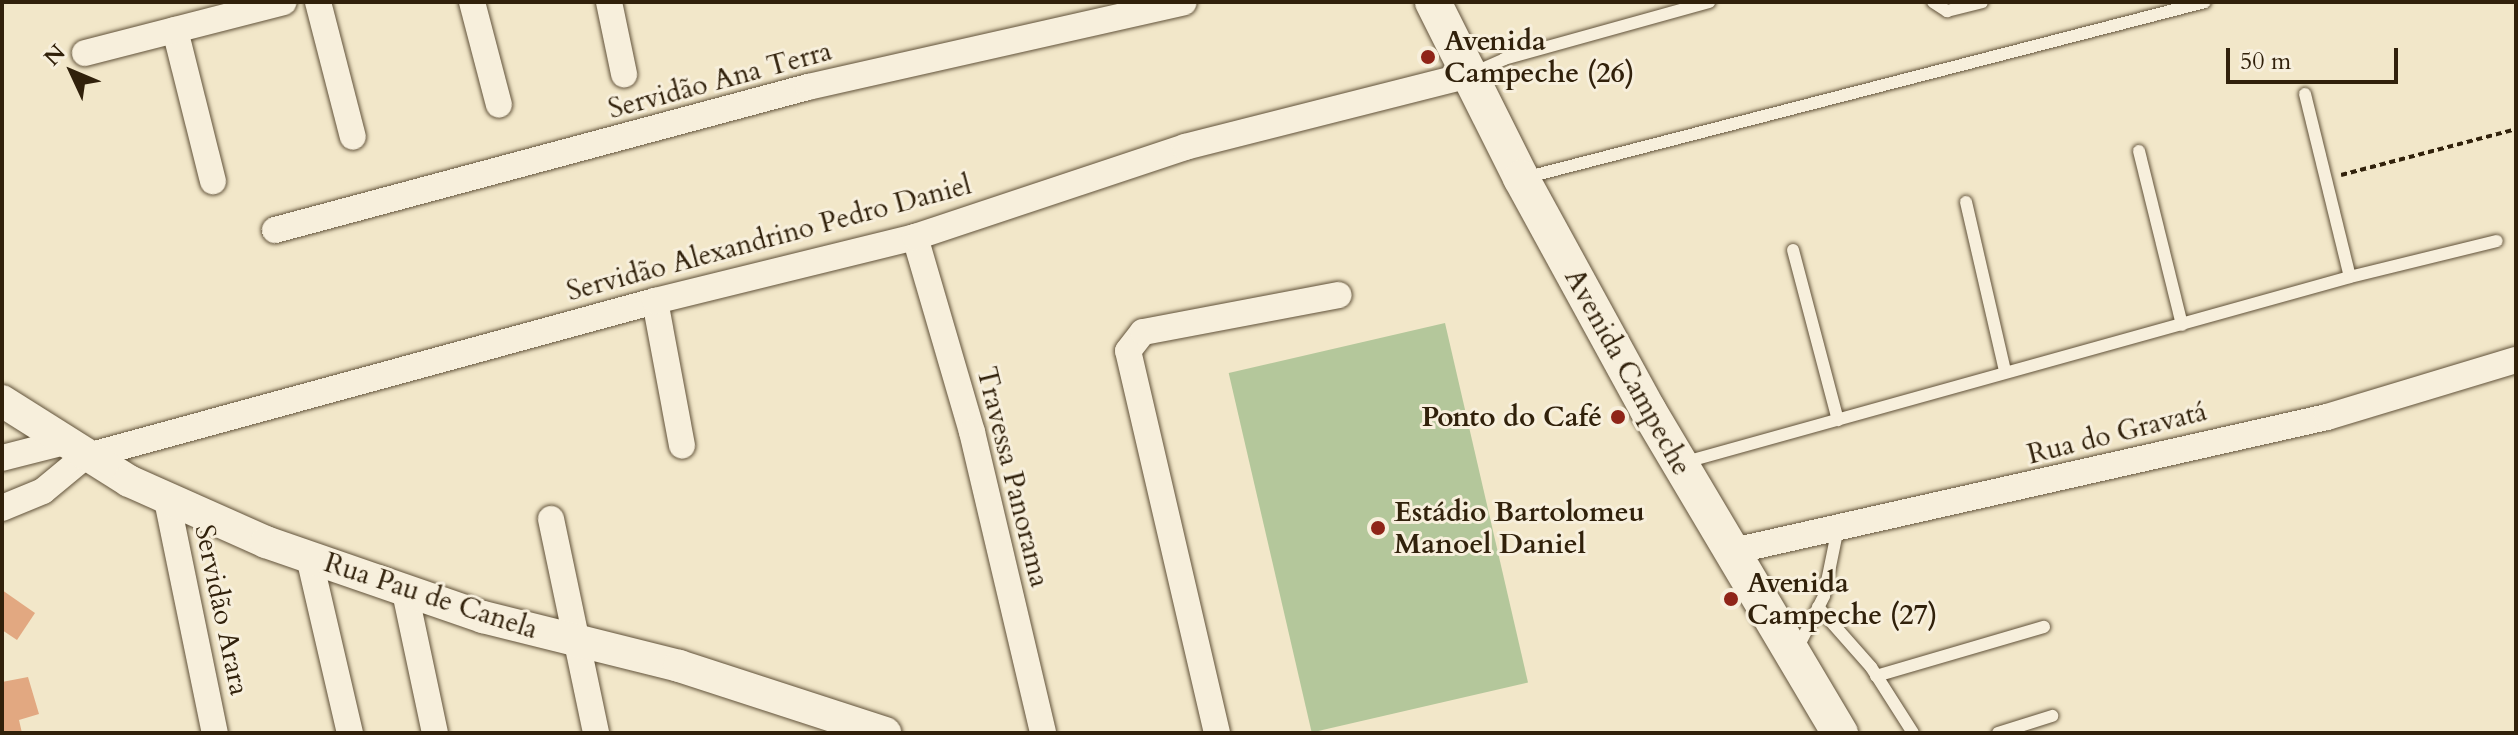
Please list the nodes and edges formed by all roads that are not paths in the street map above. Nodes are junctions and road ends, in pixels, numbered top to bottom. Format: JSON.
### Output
{"nodes":[{"id":1,"x":284,"y":2,"type":"edge"},
{"id":2,"x":318,"y":2,"type":"edge"},
{"id":3,"x":472,"y":2,"type":"edge"},
{"id":4,"x":609,"y":2,"type":"edge"},
{"id":5,"x":1184,"y":2,"type":"edge"},
{"id":6,"x":1433,"y":2,"type":"edge"},
{"id":7,"x":1709,"y":2,"type":"edge"},
{"id":8,"x":1933,"y":2,"type":"edge"},
{"id":9,"x":1982,"y":2,"type":"edge"},
{"id":10,"x":2205,"y":2,"type":"edge"},
{"id":11,"x":175,"y":30,"type":"junction"},
{"id":12,"x":85,"y":53,"type":"dead end"},
{"id":13,"x":624,"y":74,"type":"dead end"},
{"id":14,"x":1469,"y":75,"type":"junction"},
{"id":15,"x":2305,"y":94,"type":"dead end"},
{"id":16,"x":499,"y":105,"type":"dead end"},
{"id":17,"x":353,"y":137,"type":"dead end"},
{"id":18,"x":2139,"y":151,"type":"dead end"},
{"id":19,"x":1521,"y":178,"type":"junction"},
{"id":20,"x":213,"y":181,"type":"dead end"},
{"id":21,"x":1966,"y":202,"type":"dead end"},
{"id":22,"x":275,"y":230,"type":"dead end"},
{"id":23,"x":915,"y":237,"type":"junction"},
{"id":24,"x":2497,"y":241,"type":"dead end"},
{"id":25,"x":1793,"y":250,"type":"dead end"},
{"id":26,"x":2350,"y":277,"type":"junction"},
{"id":27,"x":1339,"y":295,"type":"dead end"},
{"id":28,"x":655,"y":301,"type":"junction"},
{"id":29,"x":2182,"y":325,"type":"junction"},
{"id":30,"x":2516,"y":360,"type":"edge"},
{"id":31,"x":2005,"y":371,"type":"junction"},
{"id":32,"x":2,"y":401,"type":"edge"},
{"id":33,"x":1838,"y":420,"type":"junction"},
{"id":34,"x":682,"y":445,"type":"dead end"},
{"id":35,"x":72,"y":450,"type":"junction"},
{"id":36,"x":2,"y":458,"type":"edge"},
{"id":37,"x":1679,"y":464,"type":"junction"},
{"id":38,"x":167,"y":500,"type":"junction"},
{"id":39,"x":2,"y":508,"type":"edge"},
{"id":40,"x":551,"y":519,"type":"dead end"},
{"id":41,"x":1838,"y":528,"type":"junction"},
{"id":42,"x":1729,"y":552,"type":"junction"},
{"id":43,"x":309,"y":557,"type":"junction"},
{"id":44,"x":405,"y":592,"type":"junction"},
{"id":45,"x":1818,"y":607,"type":"junction"},
{"id":46,"x":2044,"y":627,"type":"dead end"},
{"id":47,"x":576,"y":640,"type":"junction"},
{"id":48,"x":1792,"y":659,"type":"junction"},
{"id":49,"x":1876,"y":676,"type":"junction"},
{"id":50,"x":2052,"y":716,"type":"dead end"},
{"id":51,"x":215,"y":733,"type":"edge"},
{"id":52,"x":350,"y":733,"type":"edge"},
{"id":53,"x":435,"y":733,"type":"edge"},
{"id":54,"x":596,"y":733,"type":"edge"},
{"id":55,"x":885,"y":733,"type":"edge"},
{"id":56,"x":1043,"y":733,"type":"edge"},
{"id":57,"x":1217,"y":733,"type":"edge"},
{"id":58,"x":1840,"y":733,"type":"edge"},
{"id":59,"x":1913,"y":733,"type":"edge"},
{"id":60,"x":1998,"y":733,"type":"edge"}],
"edges":[{"from":1,"to":11,"type":"street"},
{"from":2,"to":17,"type":"street"},
{"from":3,"to":16,"type":"street"},
{"from":4,"to":13,"type":"street"},
{"from":5,"to":22,"type":"street","name":"Servidão Ana Terra"},
{"from":6,"to":14,"type":"main road","name":"Avenida Campeche"},
{"from":7,"to":14,"type":"lane"},
{"from":8,"to":9,"type":"lane"},
{"from":10,"to":19,"type":"lane"},
{"from":11,"to":12,"type":"street"},
{"from":11,"to":20,"type":"street"},
{"from":14,"to":19,"type":"main road","name":"Avenida Campeche"},
{"from":14,"to":23,"type":"street","name":"Servidão Alexandrino Pedro Daniel"},
{"from":15,"to":26,"type":"lane"},
{"from":18,"to":29,"type":"lane"},
{"from":19,"to":37,"type":"main road","name":"Avenida Campeche"},
{"from":21,"to":31,"type":"lane"},
{"from":23,"to":28,"type":"street","name":"Servidão Alexandrino Pedro Daniel"},
{"from":23,"to":56,"type":"street","name":"Travessa Panorama"},
{"from":24,"to":26,"type":"lane"},
{"from":25,"to":33,"type":"lane"},
{"from":26,"to":29,"type":"lane"},
{"from":27,"to":57,"type":"street"},
{"from":28,"to":34,"type":"street"},
{"from":28,"to":35,"type":"street","name":"Servidão Alexandrino Pedro Daniel"},
{"from":29,"to":31,"type":"lane"},
{"from":30,"to":41,"type":"street","name":"Rua do Gravatá"},
{"from":31,"to":33,"type":"lane"},
{"from":32,"to":35,"type":"street","name":"Rua Pau de Canela"},
{"from":33,"to":37,"type":"lane"},
{"from":35,"to":36,"type":"street","name":"Servidão Alexandrino Pedro Daniel"},
{"from":35,"to":38,"type":"street","name":"Rua Pau de Canela"},
{"from":35,"to":39,"type":"street"},
{"from":37,"to":42,"type":"main road","name":"Avenida Campeche"},
{"from":38,"to":43,"type":"street","name":"Rua Pau de Canela"},
{"from":38,"to":51,"type":"street","name":"Servidão Arara"},
{"from":40,"to":47,"type":"street"},
{"from":41,"to":42,"type":"street","name":"Rua do Gravatá"},
{"from":41,"to":45,"type":"lane"},
{"from":42,"to":48,"type":"main road","name":"Avenida Campeche"},
{"from":43,"to":44,"type":"street","name":"Rua Pau de Canela"},
{"from":43,"to":52,"type":"street"},
{"from":44,"to":47,"type":"street","name":"Rua Pau de Canela"},
{"from":44,"to":53,"type":"street"},
{"from":45,"to":48,"type":"lane"},
{"from":45,"to":49,"type":"lane"},
{"from":46,"to":49,"type":"lane"},
{"from":47,"to":54,"type":"street"},
{"from":47,"to":55,"type":"street","name":"Rua Pau de Canela"},
{"from":48,"to":58,"type":"main road","name":"Avenida Campeche"},
{"from":49,"to":59,"type":"lane"},
{"from":50,"to":60,"type":"lane"}]}
